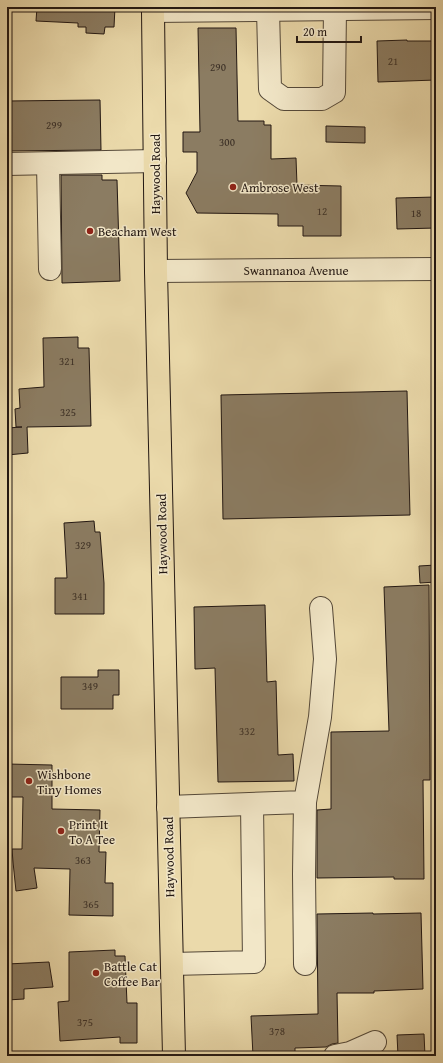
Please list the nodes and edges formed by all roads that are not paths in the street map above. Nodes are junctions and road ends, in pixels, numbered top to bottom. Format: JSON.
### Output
{"nodes":[{"id":1,"x":153,"y":8,"type":"edge"},
{"id":2,"x":436,"y":8,"type":"edge"},
{"id":3,"x":335,"y":9,"type":"junction"},
{"id":4,"x":268,"y":10,"type":"junction"},
{"id":5,"x":155,"y":161,"type":"junction"},
{"id":6,"x":7,"y":164,"type":"edge"},
{"id":7,"x":48,"y":164,"type":"junction"},
{"id":8,"x":50,"y":269,"type":"dead end"},
{"id":9,"x":436,"y":269,"type":"edge"},
{"id":10,"x":156,"y":271,"type":"junction"},
{"id":11,"x":321,"y":608,"type":"dead end"},
{"id":12,"x":305,"y":802,"type":"junction"},
{"id":13,"x":252,"y":804,"type":"junction"},
{"id":14,"x":168,"y":807,"type":"junction"},
{"id":15,"x":172,"y":964,"type":"junction"},
{"id":16,"x":305,"y":964,"type":"dead end"},
{"id":17,"x":375,"y":1042,"type":"dead end"},
{"id":18,"x":174,"y":1056,"type":"edge"},
{"id":19,"x":335,"y":1056,"type":"edge"}],
"edges":[{"from":1,"to":4,"type":"street"},
{"from":1,"to":5,"type":"main road","name":"Haywood Road"},
{"from":2,"to":3,"type":"street"},
{"from":3,"to":4,"type":"street"},
{"from":3,"to":4,"type":"street"},
{"from":5,"to":7,"type":"street"},
{"from":5,"to":10,"type":"main road","name":"Haywood Road"},
{"from":6,"to":7,"type":"street"},
{"from":7,"to":8,"type":"street"},
{"from":9,"to":10,"type":"street","name":"Swannanoa Avenue"},
{"from":10,"to":14,"type":"main road","name":"Haywood Road"},
{"from":11,"to":12,"type":"street"},
{"from":12,"to":13,"type":"street"},
{"from":12,"to":16,"type":"street"},
{"from":13,"to":14,"type":"street"},
{"from":13,"to":15,"type":"street"},
{"from":14,"to":15,"type":"main road","name":"Haywood Road"},
{"from":15,"to":18,"type":"main road","name":"Haywood Road"},
{"from":17,"to":19,"type":"street"}]}
